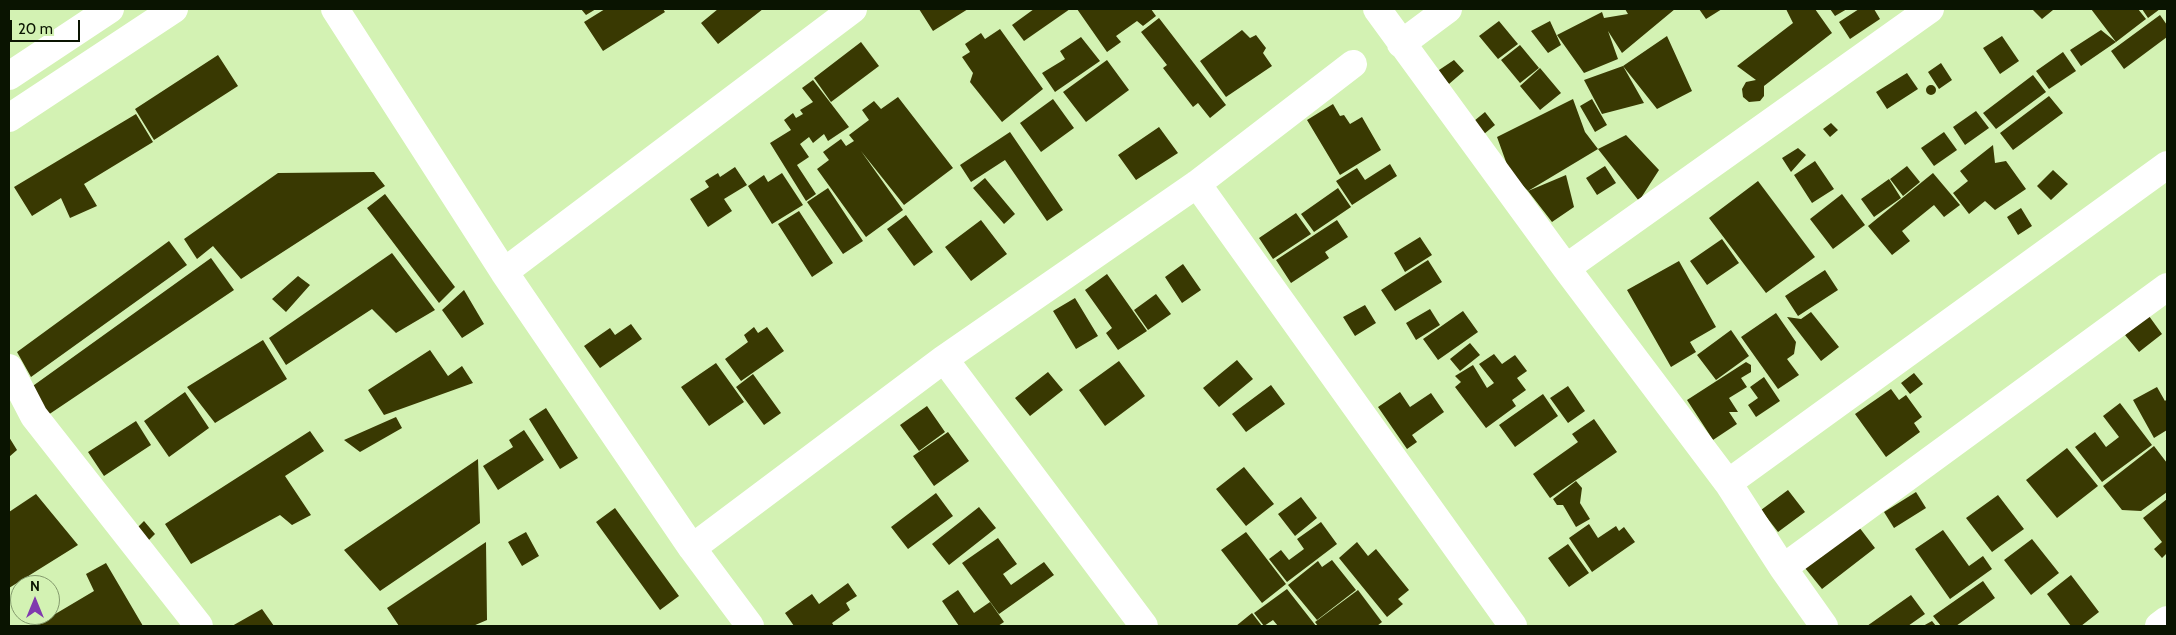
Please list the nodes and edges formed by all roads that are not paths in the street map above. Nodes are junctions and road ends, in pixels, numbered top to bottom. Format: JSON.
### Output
{"nodes":[{"id":1,"x":110,"y":9,"type":"edge"},
{"id":2,"x":174,"y":9,"type":"edge"},
{"id":3,"x":336,"y":9,"type":"edge"},
{"id":4,"x":853,"y":9,"type":"edge"},
{"id":5,"x":1377,"y":9,"type":"edge"},
{"id":6,"x":1448,"y":9,"type":"edge"},
{"id":7,"x":1930,"y":9,"type":"edge"},
{"id":8,"x":1401,"y":44,"type":"junction"},
{"id":9,"x":1353,"y":64,"type":"dead end"},
{"id":10,"x":9,"y":76,"type":"edge"},
{"id":11,"x":9,"y":118,"type":"edge"},
{"id":12,"x":2167,"y":165,"type":"edge"},
{"id":13,"x":1196,"y":184,"type":"junction"},
{"id":14,"x":1566,"y":268,"type":"junction"},
{"id":15,"x":504,"y":272,"type":"junction"},
{"id":16,"x":2167,"y":287,"type":"edge"},
{"id":17,"x":944,"y":359,"type":"junction"},
{"id":18,"x":9,"y":368,"type":"edge"},
{"id":19,"x":1728,"y":483,"type":"junction"},
{"id":20,"x":692,"y":548,"type":"junction"},
{"id":21,"x":1783,"y":568,"type":"junction"},
{"id":22,"x":2167,"y":620,"type":"edge"},
{"id":23,"x":199,"y":626,"type":"edge"},
{"id":24,"x":750,"y":626,"type":"edge"},
{"id":25,"x":1144,"y":626,"type":"edge"},
{"id":26,"x":1513,"y":626,"type":"edge"},
{"id":27,"x":1824,"y":626,"type":"edge"},
{"id":28,"x":2159,"y":626,"type":"edge"}],
"edges":[{"from":1,"to":10,"type":"street"},
{"from":2,"to":11,"type":"street"},
{"from":3,"to":15,"type":"street"},
{"from":4,"to":15,"type":"street"},
{"from":5,"to":8,"type":"street"},
{"from":6,"to":8,"type":"street"},
{"from":7,"to":14,"type":"street"},
{"from":8,"to":14,"type":"street"},
{"from":9,"to":13,"type":"street"},
{"from":12,"to":19,"type":"street"},
{"from":13,"to":17,"type":"street"},
{"from":13,"to":26,"type":"street"},
{"from":14,"to":19,"type":"street"},
{"from":15,"to":20,"type":"street"},
{"from":16,"to":21,"type":"street"},
{"from":17,"to":20,"type":"street"},
{"from":17,"to":25,"type":"street"},
{"from":18,"to":23,"type":"street"},
{"from":19,"to":21,"type":"street"},
{"from":20,"to":24,"type":"street"},
{"from":21,"to":27,"type":"street"},
{"from":22,"to":28,"type":"street"}]}
